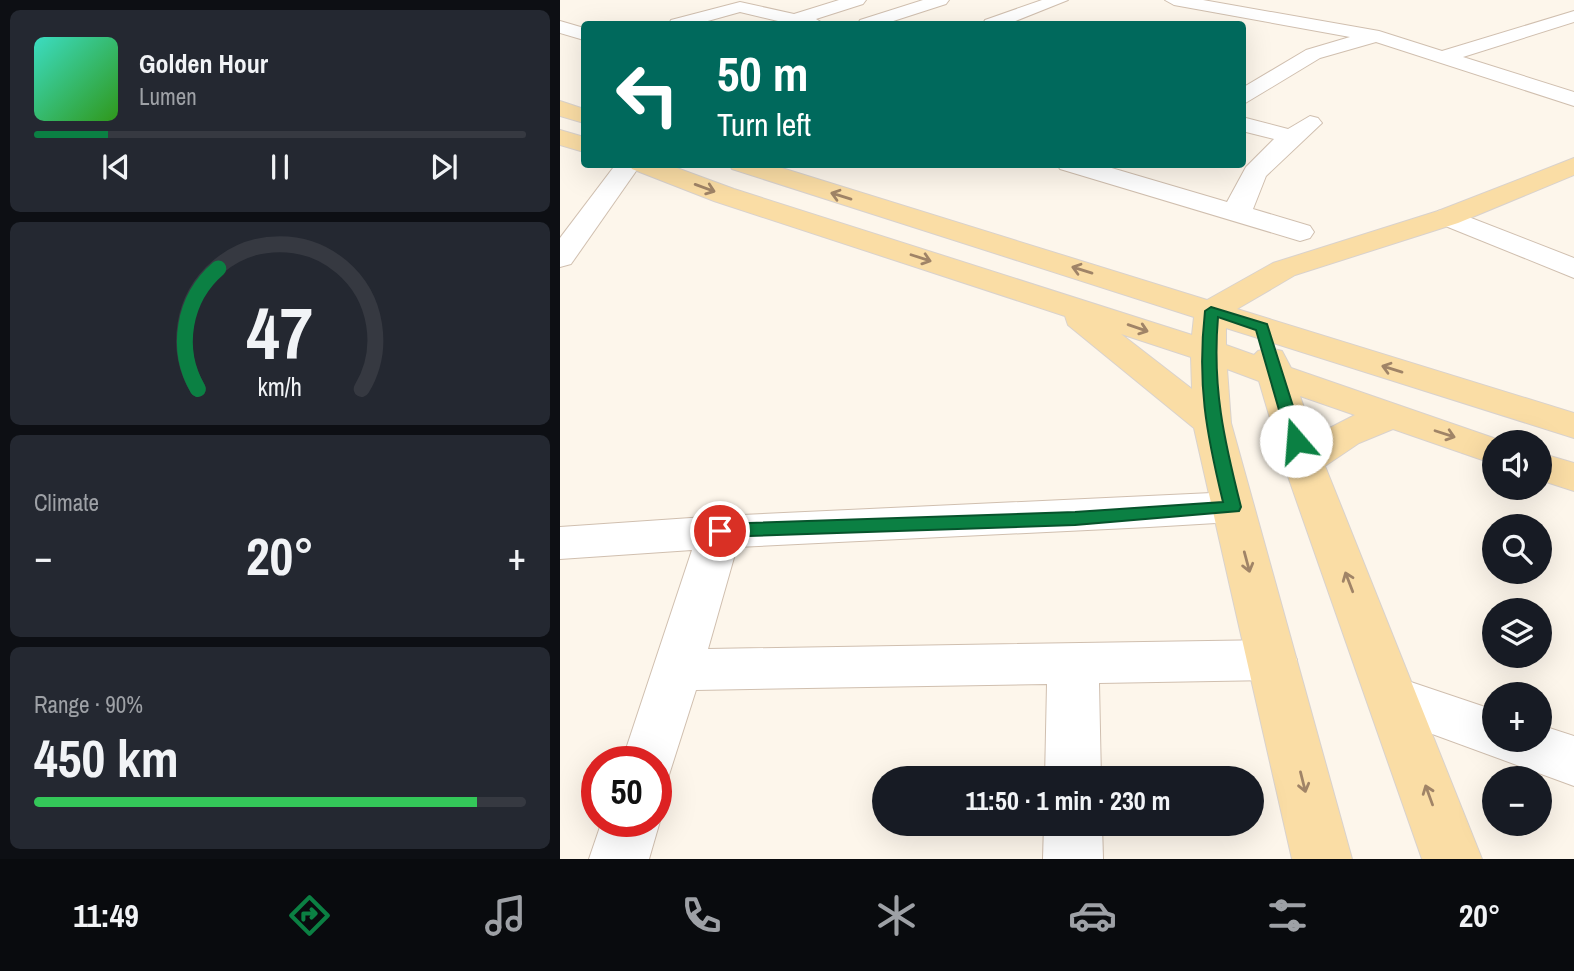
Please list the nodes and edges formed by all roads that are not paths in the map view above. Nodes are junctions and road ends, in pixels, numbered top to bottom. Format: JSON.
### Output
{"nodes":[{"id":1,"x":764,"y":0,"type":"edge"},
{"id":2,"x":857,"y":0,"type":"edge"},
{"id":3,"x":940,"y":0,"type":"edge"},
{"id":4,"x":1059,"y":0,"type":"edge"},
{"id":5,"x":1174,"y":0,"type":"edge"},
{"id":6,"x":740,"y":7,"type":"junction"},
{"id":7,"x":1574,"y":16,"type":"edge"},
{"id":8,"x":689,"y":21,"type":"edge"},
{"id":9,"x":783,"y":21,"type":"edge"},
{"id":10,"x":789,"y":21,"type":"edge"},
{"id":11,"x":884,"y":21,"type":"edge"},
{"id":12,"x":1000,"y":21,"type":"edge"},
{"id":13,"x":560,"y":27,"type":"edge"},
{"id":14,"x":581,"y":33,"type":"edge"},
{"id":15,"x":1379,"y":37,"type":"junction"},
{"id":16,"x":1442,"y":57,"type":"junction"},
{"id":17,"x":1246,"y":96,"type":"edge"},
{"id":18,"x":1574,"y":99,"type":"edge"},
{"id":19,"x":560,"y":108,"type":"edge"},
{"id":20,"x":581,"y":115,"type":"edge"},
{"id":21,"x":1246,"y":124,"type":"edge"},
{"id":22,"x":560,"y":137,"type":"edge"},
{"id":23,"x":581,"y":144,"type":"edge"},
{"id":24,"x":1574,"y":166,"type":"edge"},
{"id":25,"x":626,"y":168,"type":"edge"},
{"id":26,"x":652,"y":168,"type":"edge"},
{"id":27,"x":754,"y":168,"type":"edge"},
{"id":28,"x":1100,"y":168,"type":"edge"},
{"id":29,"x":1124,"y":171,"type":"edge"},
{"id":30,"x":1238,"y":214,"type":"junction"},
{"id":31,"x":1448,"y":217,"type":"junction"},
{"id":32,"x":1300,"y":232,"type":"dead end"},
{"id":33,"x":560,"y":258,"type":"edge"},
{"id":34,"x":1574,"y":269,"type":"edge"},
{"id":35,"x":1158,"y":294,"type":"junction"},
{"id":36,"x":1261,"y":297,"type":"junction"},
{"id":37,"x":1059,"y":301,"type":"junction"},
{"id":38,"x":1210,"y":331,"type":"junction"},
{"id":39,"x":1275,"y":375,"type":"junction"},
{"id":40,"x":1392,"y":417,"type":"junction"},
{"id":41,"x":1212,"y":422,"type":"junction"},
{"id":42,"x":1574,"y":426,"type":"edge"},
{"id":43,"x":1482,"y":446,"type":"edge"},
{"id":44,"x":1304,"y":463,"type":"junction"},
{"id":45,"x":1552,"y":470,"type":"edge"},
{"id":46,"x":1574,"y":477,"type":"edge"},
{"id":47,"x":1233,"y":507,"type":"junction"},
{"id":48,"x":720,"y":531,"type":"junction"},
{"id":49,"x":560,"y":543,"type":"edge"},
{"id":50,"x":1272,"y":660,"type":"junction"},
{"id":51,"x":1073,"y":663,"type":"junction"},
{"id":52,"x":677,"y":670,"type":"junction"},
{"id":53,"x":1392,"y":698,"type":"junction"},
{"id":54,"x":1482,"y":729,"type":"edge"},
{"id":55,"x":654,"y":746,"type":"edge"},
{"id":56,"x":1548,"y":752,"type":"edge"},
{"id":57,"x":1574,"y":761,"type":"edge"},
{"id":58,"x":1073,"y":766,"type":"edge"},
{"id":59,"x":1073,"y":836,"type":"edge"},
{"id":60,"x":626,"y":837,"type":"edge"},
{"id":61,"x":619,"y":859,"type":"edge"},
{"id":62,"x":1073,"y":859,"type":"edge"},
{"id":63,"x":1322,"y":859,"type":"edge"},
{"id":64,"x":1452,"y":859,"type":"edge"}],
"edges":[{"from":1,"to":6,"type":"street"},
{"from":2,"to":10,"type":"street"},
{"from":3,"to":11,"type":"street"},
{"from":4,"to":12,"type":"street"},
{"from":5,"to":15,"type":"street"},
{"from":6,"to":8,"type":"street"},
{"from":6,"to":9,"type":"street"},
{"from":7,"to":16,"type":"street"},
{"from":13,"to":14,"type":"street"},
{"from":15,"to":16,"type":"street"},
{"from":15,"to":17,"type":"street"},
{"from":16,"to":18,"type":"street"},
{"from":19,"to":20,"type":"main road"},
{"from":21,"to":30,"type":"street"},
{"from":22,"to":23,"type":"main road"},
{"from":24,"to":31,"type":"main road"},
{"from":25,"to":33,"type":"street"},
{"from":26,"to":37,"type":"main road","one_way":true},
{"from":35,"to":27,"type":"main road","one_way":true},
{"from":28,"to":29,"type":"street"},
{"from":29,"to":30,"type":"street"},
{"from":30,"to":32,"type":"street"},
{"from":31,"to":34,"type":"street"},
{"from":31,"to":36,"type":"main road"},
{"from":35,"to":36,"type":"main road"},
{"from":35,"to":38,"type":"main road"},
{"from":36,"to":38,"type":"main road"},
{"from":36,"to":39,"type":"main road"},
{"from":42,"to":36,"type":"main road","one_way":true},
{"from":37,"to":38,"type":"main road","one_way":true},
{"from":37,"to":41,"type":"main road"},
{"from":38,"to":39,"type":"main road"},
{"from":38,"to":41,"type":"main road"},
{"from":39,"to":40,"type":"main road"},
{"from":39,"to":44,"type":"main road"},
{"from":40,"to":43,"type":"main road","one_way":true},
{"from":40,"to":44,"type":"main road"},
{"from":41,"to":47,"type":"main road"},
{"from":53,"to":44,"type":"main road","one_way":true},
{"from":45,"to":46,"type":"main road"},
{"from":47,"to":48,"type":"street"},
{"from":47,"to":50,"type":"main road","one_way":true},
{"from":48,"to":49,"type":"street"},
{"from":48,"to":52,"type":"street"},
{"from":50,"to":51,"type":"street"},
{"from":50,"to":63,"type":"main road","one_way":true},
{"from":51,"to":52,"type":"street"},
{"from":51,"to":58,"type":"street"},
{"from":52,"to":55,"type":"street"},
{"from":53,"to":54,"type":"street"},
{"from":64,"to":53,"type":"main road","one_way":true},
{"from":56,"to":57,"type":"street"},
{"from":59,"to":62,"type":"street"},
{"from":60,"to":61,"type":"street"}]}
